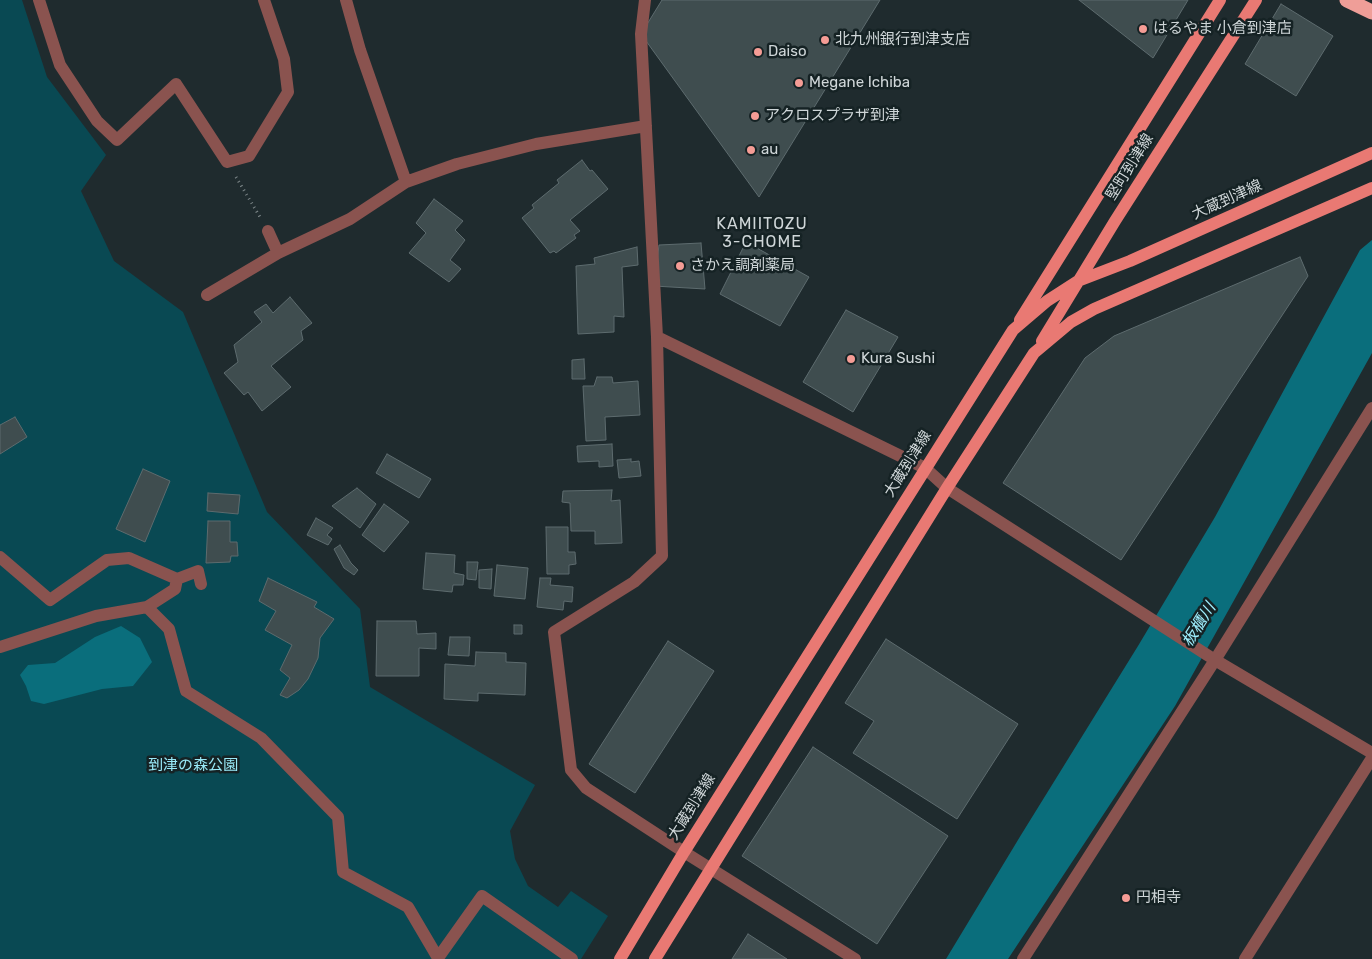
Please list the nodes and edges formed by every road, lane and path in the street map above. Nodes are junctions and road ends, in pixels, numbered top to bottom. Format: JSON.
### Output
{"nodes":[{"id":1,"x":39,"y":0,"type":"edge"},
{"id":2,"x":264,"y":0,"type":"edge"},
{"id":3,"x":346,"y":0,"type":"edge"},
{"id":4,"x":645,"y":0,"type":"edge"},
{"id":5,"x":1220,"y":0,"type":"edge"},
{"id":6,"x":1256,"y":0,"type":"edge"},
{"id":7,"x":1347,"y":0,"type":"edge"},
{"id":8,"x":1372,"y":12,"type":"edge"},
{"id":9,"x":646,"y":126,"type":"junction"},
{"id":10,"x":1372,"y":152,"type":"edge"},
{"id":11,"x":227,"y":162,"type":"junction"},
{"id":12,"x":406,"y":182,"type":"junction"},
{"id":13,"x":1372,"y":188,"type":"edge"},
{"id":14,"x":268,"y":231,"type":"joint"},
{"id":15,"x":278,"y":253,"type":"junction"},
{"id":16,"x":1078,"y":281,"type":"junction"},
{"id":17,"x":207,"y":295,"type":"dead end"},
{"id":18,"x":1013,"y":330,"type":"junction"},
{"id":19,"x":657,"y":337,"type":"junction"},
{"id":20,"x":1034,"y":353,"type":"junction"},
{"id":21,"x":1372,"y":408,"type":"edge"},
{"id":22,"x":924,"y":468,"type":"junction"},
{"id":23,"x":948,"y":488,"type":"junction"},
{"id":24,"x":0,"y":557,"type":"edge"},
{"id":25,"x":177,"y":579,"type":"junction"},
{"id":26,"x":201,"y":584,"type":"dead end"},
{"id":27,"x":147,"y":607,"type":"junction"},
{"id":28,"x":0,"y":646,"type":"edge"},
{"id":29,"x":1215,"y":660,"type":"junction"},
{"id":30,"x":1372,"y":753,"type":"edge"},
{"id":31,"x":1372,"y":758,"type":"edge"},
{"id":32,"x":684,"y":852,"type":"junction"},
{"id":33,"x":711,"y":869,"type":"junction"},
{"id":34,"x":572,"y":959,"type":"edge"},
{"id":35,"x":620,"y":959,"type":"edge"},
{"id":36,"x":655,"y":959,"type":"edge"},
{"id":37,"x":855,"y":959,"type":"edge"},
{"id":38,"x":1023,"y":959,"type":"edge"},
{"id":39,"x":1245,"y":959,"type":"edge"}],
"edges":[{"from":1,"to":11,"type":"street"},
{"from":2,"to":11,"type":"street"},
{"from":3,"to":12,"type":"street"},
{"from":4,"to":9,"type":"street"},
{"from":5,"to":18,"type":"main road","name":"堅町到津線"},
{"from":6,"to":16,"type":"main road","name":"堅町到津線"},
{"from":7,"to":8,"type":"highway"},
{"from":9,"to":12,"type":"street"},
{"from":9,"to":19,"type":"street"},
{"from":10,"to":16,"type":"main road","name":"大蔵到津線"},
{"from":11,"to":14,"type":"path"},
{"from":12,"to":15,"type":"street"},
{"from":13,"to":20,"type":"main road"},
{"from":14,"to":15,"type":"street"},
{"from":15,"to":17,"type":"street"},
{"from":16,"to":18,"type":"main road","name":"大蔵到津線"},
{"from":16,"to":20,"type":"main road","name":"堅町到津線"},
{"from":18,"to":22,"type":"main road","name":"大蔵到津線"},
{"from":19,"to":22,"type":"street"},
{"from":19,"to":32,"type":"street"},
{"from":20,"to":23,"type":"main road"},
{"from":21,"to":29,"type":"street"},
{"from":22,"to":23,"type":"street"},
{"from":22,"to":32,"type":"main road","name":"大蔵到津線"},
{"from":23,"to":29,"type":"street"},
{"from":23,"to":33,"type":"main road"},
{"from":24,"to":25,"type":"street"},
{"from":25,"to":26,"type":"street"},
{"from":25,"to":27,"type":"street"},
{"from":27,"to":28,"type":"street"},
{"from":27,"to":34,"type":"street"},
{"from":29,"to":30,"type":"street"},
{"from":29,"to":38,"type":"street"},
{"from":31,"to":39,"type":"street"},
{"from":32,"to":33,"type":"street"},
{"from":32,"to":35,"type":"main road","name":"大蔵到津線"},
{"from":33,"to":36,"type":"main road"},
{"from":33,"to":37,"type":"street"}]}
